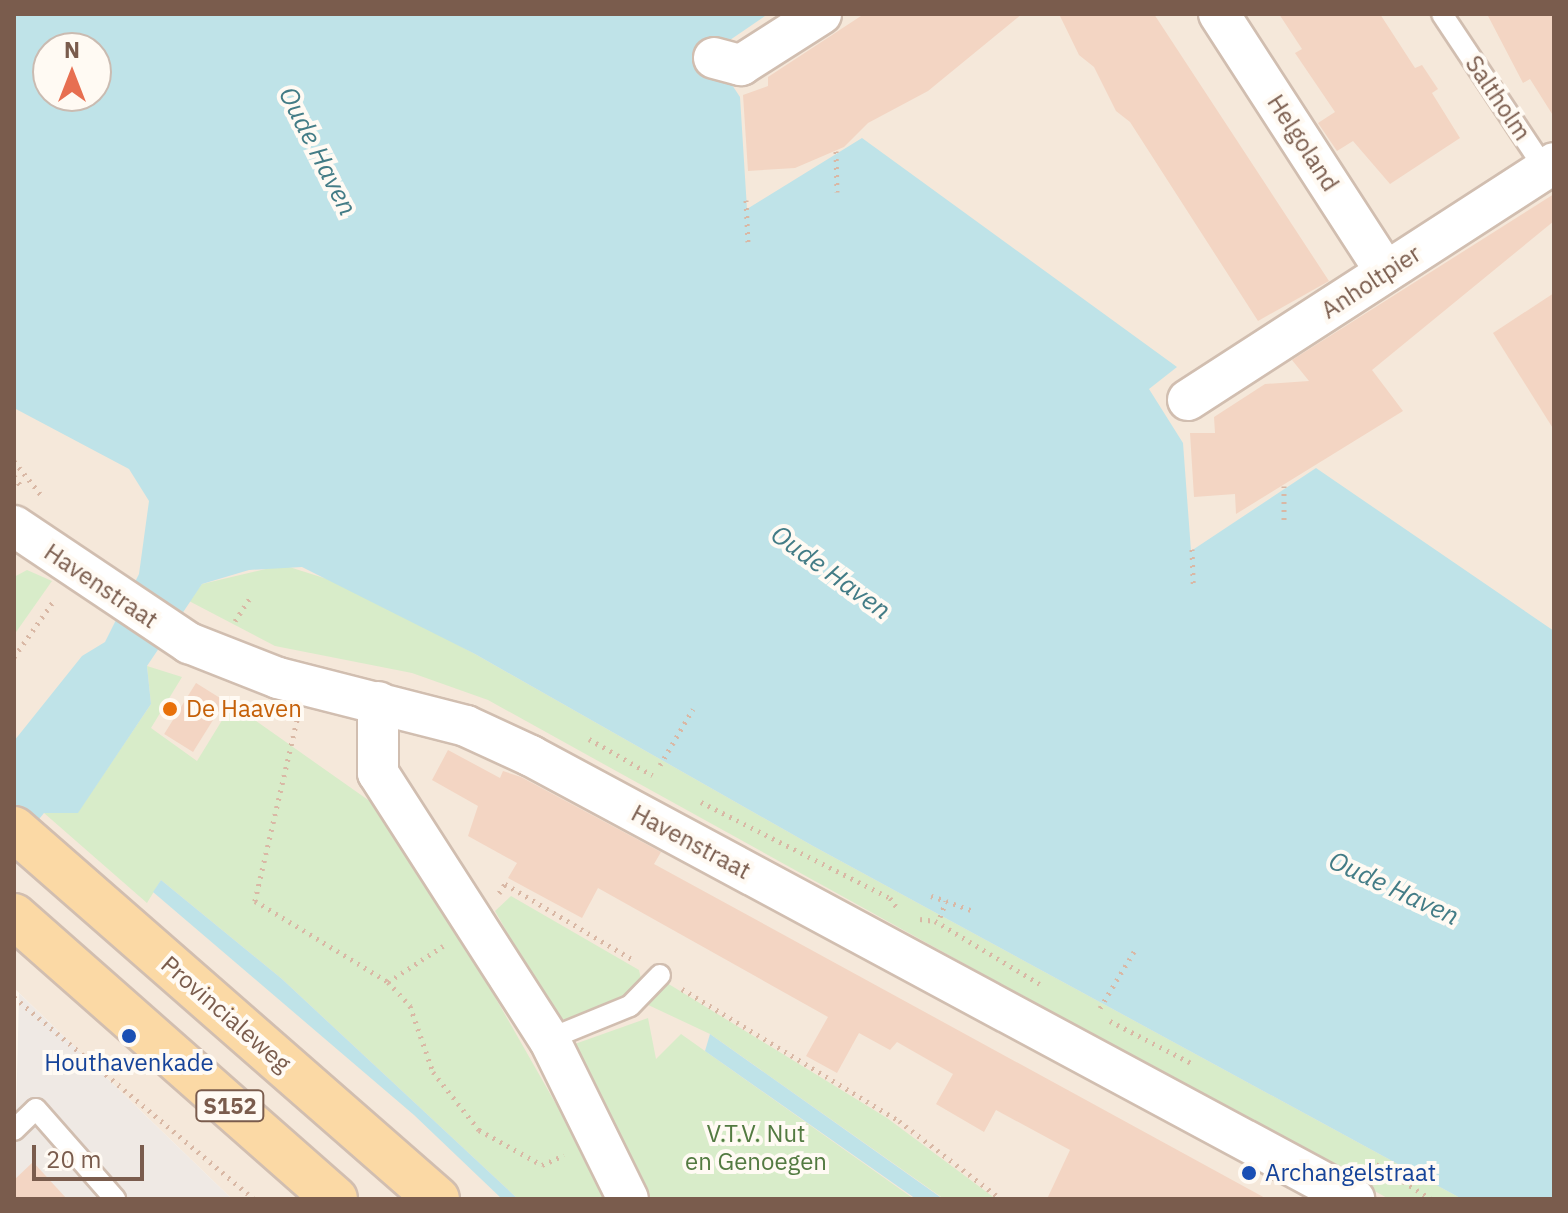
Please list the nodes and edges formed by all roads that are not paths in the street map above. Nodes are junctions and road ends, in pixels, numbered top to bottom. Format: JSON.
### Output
{"nodes":[{"id":1,"x":821,"y":14,"type":"edge"},
{"id":2,"x":1219,"y":14,"type":"edge"},
{"id":3,"x":1442,"y":14,"type":"edge"},
{"id":4,"x":714,"y":58,"type":"dead end"},
{"id":5,"x":1551,"y":171,"type":"edge"},
{"id":6,"x":1386,"y":272,"type":"junction"},
{"id":7,"x":1188,"y":400,"type":"dead end"},
{"id":8,"x":14,"y":526,"type":"edge"},
{"id":9,"x":378,"y":702,"type":"junction"},
{"id":10,"x":25,"y":840,"type":"edge"},
{"id":11,"x":14,"y":916,"type":"edge"},
{"id":12,"x":660,"y":975,"type":"road end"},
{"id":13,"x":549,"y":1039,"type":"junction"},
{"id":14,"x":14,"y":1130,"type":"edge"},
{"id":15,"x":115,"y":1199,"type":"edge"},
{"id":16,"x":335,"y":1199,"type":"edge"},
{"id":17,"x":437,"y":1199,"type":"edge"},
{"id":18,"x":628,"y":1199,"type":"edge"},
{"id":19,"x":1354,"y":1199,"type":"edge"}],
"edges":[{"from":1,"to":4,"type":"street"},
{"from":2,"to":6,"type":"street","name":"Helgoland"},
{"from":3,"to":5,"type":"lane","name":"Saltholm"},
{"from":5,"to":6,"type":"street","name":"Anholtpier"},
{"from":6,"to":7,"type":"street","name":"Anholtpier"},
{"from":8,"to":9,"type":"street","name":"Havenstraat"},
{"from":9,"to":13,"type":"street"},
{"from":9,"to":19,"type":"street","name":"Havenstraat"},
{"from":10,"to":17,"type":"main road","name":"Provincialeweg","number":"S152"},
{"from":11,"to":16,"type":"main road","number":"S152"},
{"from":12,"to":13,"type":"lane"},
{"from":13,"to":18,"type":"street"},
{"from":14,"to":15,"type":"lane"}]}
